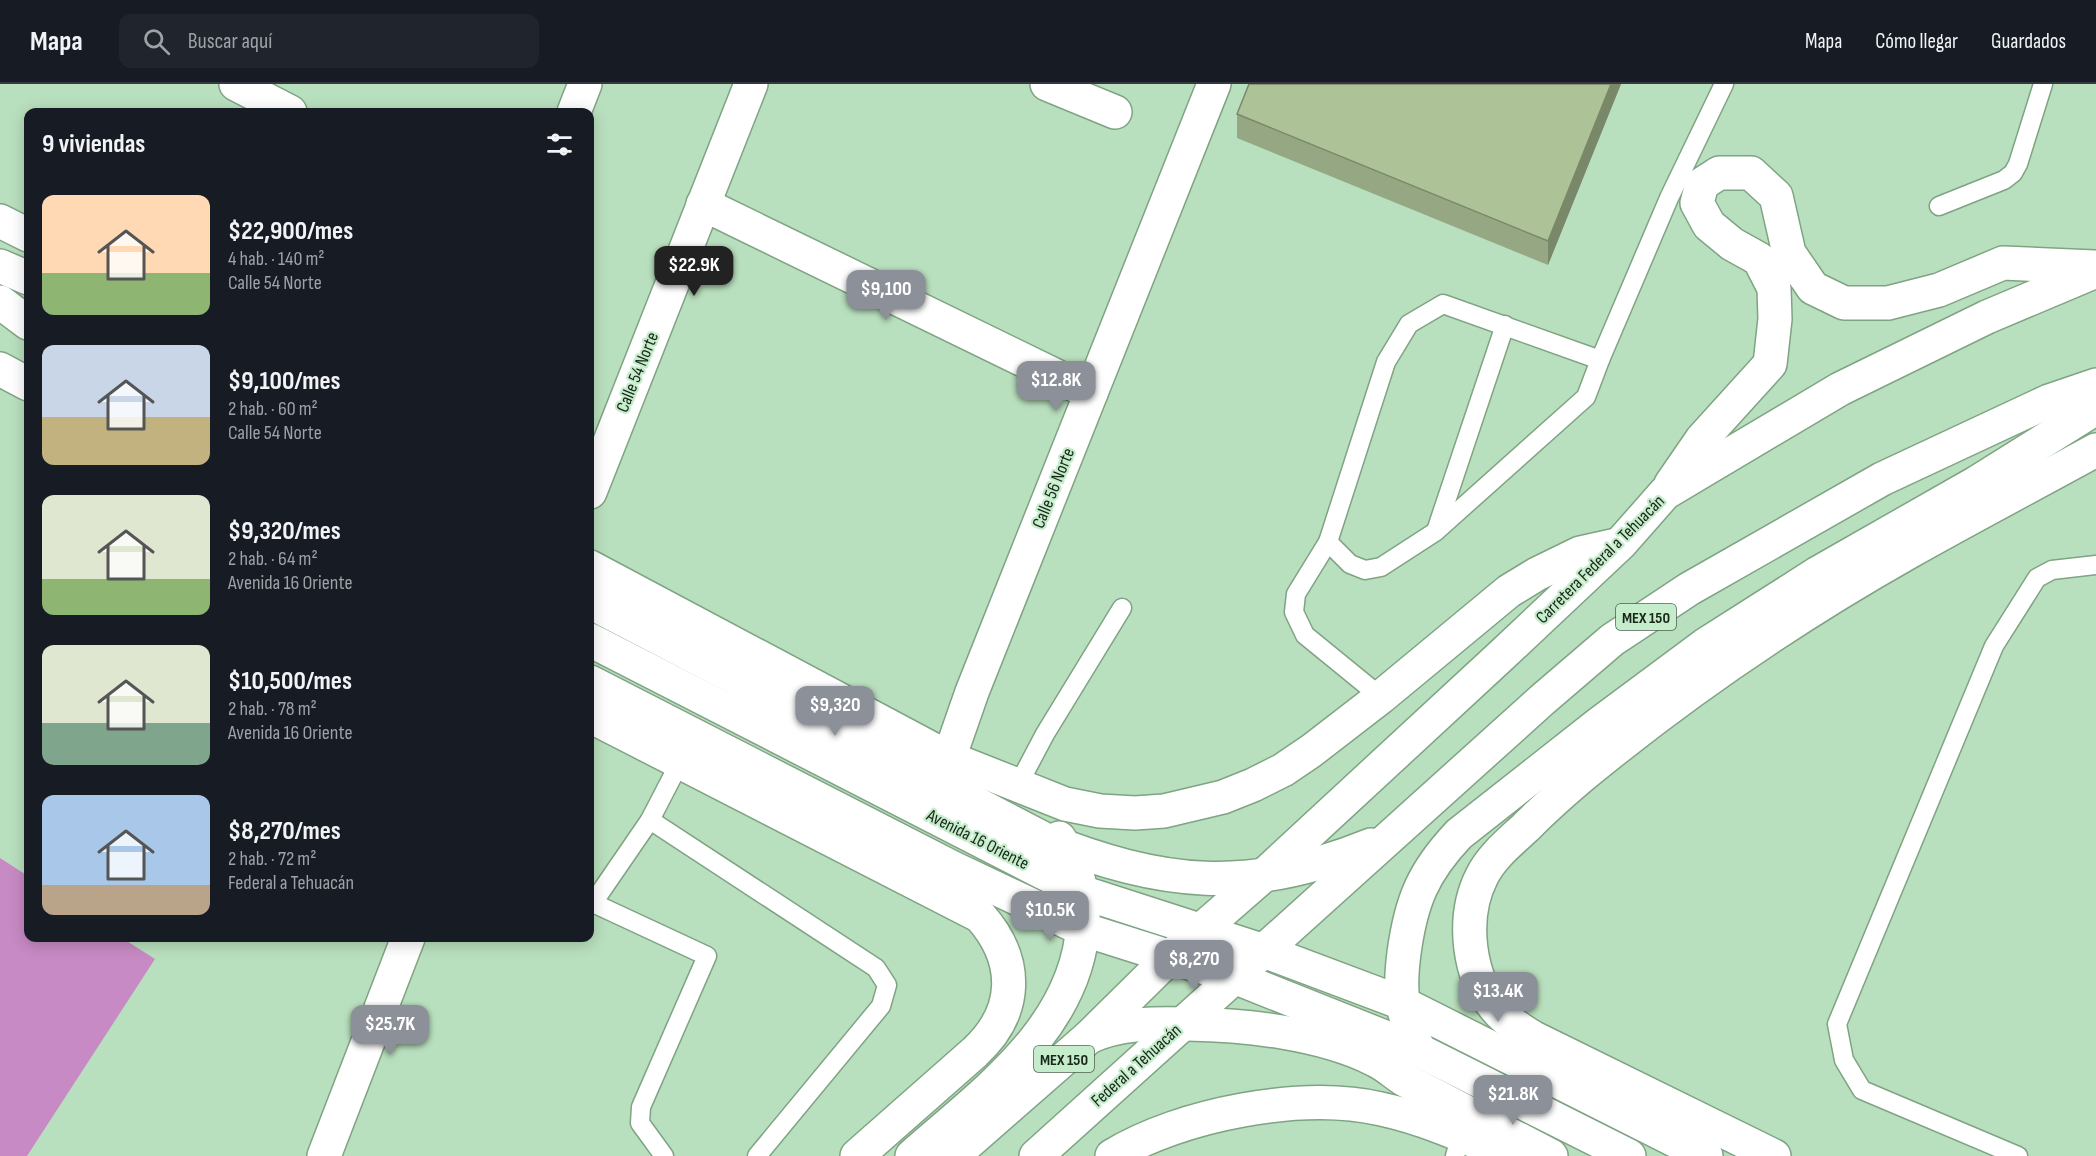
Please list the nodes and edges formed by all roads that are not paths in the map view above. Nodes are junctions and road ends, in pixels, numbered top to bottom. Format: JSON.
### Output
{"nodes":[{"id":1,"x":236,"y":84,"type":"edge"},
{"id":2,"x":585,"y":84,"type":"edge"},
{"id":3,"x":752,"y":84,"type":"edge"},
{"id":4,"x":1047,"y":84,"type":"edge"},
{"id":5,"x":1214,"y":84,"type":"edge"},
{"id":6,"x":1724,"y":84,"type":"edge"},
{"id":7,"x":2043,"y":84,"type":"edge"},
{"id":8,"x":282,"y":108,"type":"edge"},
{"id":9,"x":576,"y":108,"type":"edge"},
{"id":10,"x":1115,"y":112,"type":"dead end"},
{"id":11,"x":703,"y":204,"type":"junction"},
{"id":12,"x":1939,"y":206,"type":"dead end"},
{"id":13,"x":0,"y":221,"type":"edge"},
{"id":14,"x":24,"y":233,"type":"edge"},
{"id":15,"x":0,"y":266,"type":"edge"},
{"id":16,"x":2096,"y":269,"type":"edge"},
{"id":17,"x":24,"y":276,"type":"edge"},
{"id":18,"x":0,"y":302,"type":"edge"},
{"id":19,"x":24,"y":320,"type":"edge"},
{"id":20,"x":1505,"y":325,"type":"junction"},
{"id":21,"x":1600,"y":360,"type":"junction"},
{"id":22,"x":0,"y":369,"type":"edge"},
{"id":23,"x":24,"y":382,"type":"edge"},
{"id":24,"x":2096,"y":385,"type":"edge"},
{"id":25,"x":1091,"y":393,"type":"junction"},
{"id":26,"x":2096,"y":408,"type":"edge"},
{"id":27,"x":2096,"y":450,"type":"edge"},
{"id":28,"x":594,"y":482,"type":"edge"},
{"id":29,"x":1665,"y":493,"type":"junction"},
{"id":30,"x":1435,"y":532,"type":"junction"},
{"id":31,"x":1328,"y":542,"type":"junction"},
{"id":32,"x":1620,"y":544,"type":"junction"},
{"id":33,"x":2096,"y":565,"type":"edge"},
{"id":34,"x":594,"y":570,"type":"edge"},
{"id":35,"x":594,"y":603,"type":"edge"},
{"id":36,"x":1122,"y":608,"type":"dead end"},
{"id":37,"x":672,"y":628,"type":"junction"},
{"id":38,"x":594,"y":642,"type":"edge"},
{"id":39,"x":652,"y":672,"type":"junction"},
{"id":40,"x":594,"y":684,"type":"edge"},
{"id":41,"x":1381,"y":697,"type":"junction"},
{"id":42,"x":594,"y":718,"type":"edge"},
{"id":43,"x":949,"y":758,"type":"junction"},
{"id":44,"x":680,"y":762,"type":"junction"},
{"id":45,"x":1008,"y":783,"type":"junction"},
{"id":46,"x":650,"y":820,"type":"junction"},
{"id":47,"x":1389,"y":837,"type":"junction"},
{"id":48,"x":1066,"y":848,"type":"junction"},
{"id":49,"x":1263,"y":876,"type":"junction"},
{"id":50,"x":1081,"y":892,"type":"junction"},
{"id":51,"x":594,"y":902,"type":"edge"},
{"id":52,"x":594,"y":903,"type":"edge"},
{"id":53,"x":1082,"y":929,"type":"junction"},
{"id":54,"x":1203,"y":929,"type":"junction"},
{"id":55,"x":406,"y":942,"type":"edge"},
{"id":56,"x":1264,"y":951,"type":"junction"},
{"id":57,"x":1170,"y":957,"type":"junction"},
{"id":58,"x":1234,"y":977,"type":"junction"},
{"id":59,"x":1402,"y":1004,"type":"junction"},
{"id":60,"x":1182,"y":1024,"type":"junction"},
{"id":61,"x":1089,"y":1037,"type":"junction"},
{"id":62,"x":1420,"y":1051,"type":"junction"},
{"id":63,"x":1458,"y":1145,"type":"edge"},
{"id":64,"x":324,"y":1156,"type":"edge"},
{"id":65,"x":664,"y":1156,"type":"edge"},
{"id":66,"x":757,"y":1156,"type":"edge"},
{"id":67,"x":858,"y":1156,"type":"edge"},
{"id":68,"x":912,"y":1156,"type":"edge"},
{"id":69,"x":953,"y":1156,"type":"edge"},
{"id":70,"x":1036,"y":1156,"type":"edge"},
{"id":71,"x":1112,"y":1156,"type":"edge"},
{"id":72,"x":1509,"y":1156,"type":"edge"},
{"id":73,"x":1551,"y":1156,"type":"edge"},
{"id":74,"x":1629,"y":1156,"type":"edge"},
{"id":75,"x":1706,"y":1156,"type":"edge"},
{"id":76,"x":1774,"y":1156,"type":"edge"},
{"id":77,"x":2018,"y":1156,"type":"edge"}],
"edges":[{"from":1,"to":8,"type":"main road"},
{"from":2,"to":9,"type":"main road"},
{"from":3,"to":11,"type":"main road","name":"Calle 54 Norte"},
{"from":4,"to":10,"type":"main road"},
{"from":5,"to":25,"type":"main road","name":"Calle 56 Norte"},
{"from":6,"to":21,"type":"lane"},
{"from":7,"to":12,"type":"lane"},
{"from":11,"to":25,"type":"main road"},
{"from":11,"to":28,"type":"main road","name":"Calle 54 Norte"},
{"from":13,"to":14,"type":"main road"},
{"from":15,"to":17,"type":"main road"},
{"from":16,"to":29,"type":"main road","name":"Carretera Federal a Tehuacán","number":"MEX 150"},
{"from":16,"to":29,"type":"main road"},
{"from":18,"to":19,"type":"main road"},
{"from":20,"to":21,"type":"lane"},
{"from":20,"to":30,"type":"lane"},
{"from":20,"to":31,"type":"lane"},
{"from":21,"to":30,"type":"lane"},
{"from":22,"to":23,"type":"main road"},
{"from":24,"to":47,"type":"main road","number":"MEX 150"},
{"from":25,"to":43,"type":"main road","name":"Calle 56 Norte"},
{"from":26,"to":59,"type":"main road"},
{"from":27,"to":76,"type":"main road"},
{"from":29,"to":32,"type":"main road","name":"Carretera Federal a Tehuacán","number":"MEX 150"},
{"from":30,"to":31,"type":"lane"},
{"from":31,"to":41,"type":"lane"},
{"from":32,"to":41,"type":"main road"},
{"from":32,"to":49,"type":"main road","name":"Carretera Federal a Tehuacán","number":"MEX 150"},
{"from":33,"to":77,"type":"lane"},
{"from":34,"to":37,"type":"main road"},
{"from":35,"to":37,"type":"main road"},
{"from":36,"to":45,"type":"lane"},
{"from":37,"to":39,"type":"main road"},
{"from":37,"to":43,"type":"main road"},
{"from":37,"to":48,"type":"main road"},
{"from":38,"to":39,"type":"main road","name":"Avenida 16 Oriente"},
{"from":39,"to":50,"type":"main road","name":"Avenida 16 Oriente"},
{"from":40,"to":53,"type":"main road","name":"Avenida 16 Oriente"},
{"from":41,"to":45,"type":"main road"},
{"from":42,"to":44,"type":"main road"},
{"from":43,"to":45,"type":"main road"},
{"from":44,"to":46,"type":"lane"},
{"from":44,"to":67,"type":"main road"},
{"from":45,"to":48,"type":"main road"},
{"from":46,"to":51,"type":"lane"},
{"from":46,"to":66,"type":"lane"},
{"from":47,"to":49,"type":"main road"},
{"from":47,"to":56,"type":"main road","number":"MEX 150"},
{"from":48,"to":49,"type":"main road"},
{"from":48,"to":50,"type":"main road"},
{"from":49,"to":54,"type":"main road","name":"Carretera Federal a Tehuacán","number":"MEX 150"},
{"from":50,"to":53,"type":"main road"},
{"from":50,"to":54,"type":"main road","name":"Avenida 16 Oriente"},
{"from":52,"to":65,"type":"lane"},
{"from":53,"to":57,"type":"main road","name":"Avenida 16 Oriente"},
{"from":53,"to":68,"type":"main road"},
{"from":54,"to":56,"type":"main road","name":"Avenida 16 Oriente"},
{"from":54,"to":57,"type":"main road","number":"MEX 150"},
{"from":55,"to":64,"type":"main road"},
{"from":56,"to":58,"type":"main road","name":"Federal a Tehuacán","number":"MEX 150"},
{"from":56,"to":59,"type":"main road","name":"Avenida 16 Oriente"},
{"from":57,"to":58,"type":"main road","name":"Avenida 16 Oriente"},
{"from":57,"to":61,"type":"main road","number":"MEX 150"},
{"from":58,"to":60,"type":"main road","name":"Federal a Tehuacán","number":"MEX 150"},
{"from":58,"to":62,"type":"main road","name":"Avenida 16 Oriente"},
{"from":59,"to":62,"type":"main road"},
{"from":59,"to":75,"type":"main road","name":"Avenida 16 Oriente"},
{"from":60,"to":61,"type":"main road"},
{"from":60,"to":70,"type":"main road","name":"Federal a Tehuacán","number":"MEX 150"},
{"from":60,"to":73,"type":"main road"},
{"from":61,"to":69,"type":"main road","number":"MEX 150"},
{"from":62,"to":74,"type":"main road","name":"Avenida 16 Oriente"},
{"from":63,"to":71,"type":"main road"},
{"from":63,"to":72,"type":"main road"}]}
